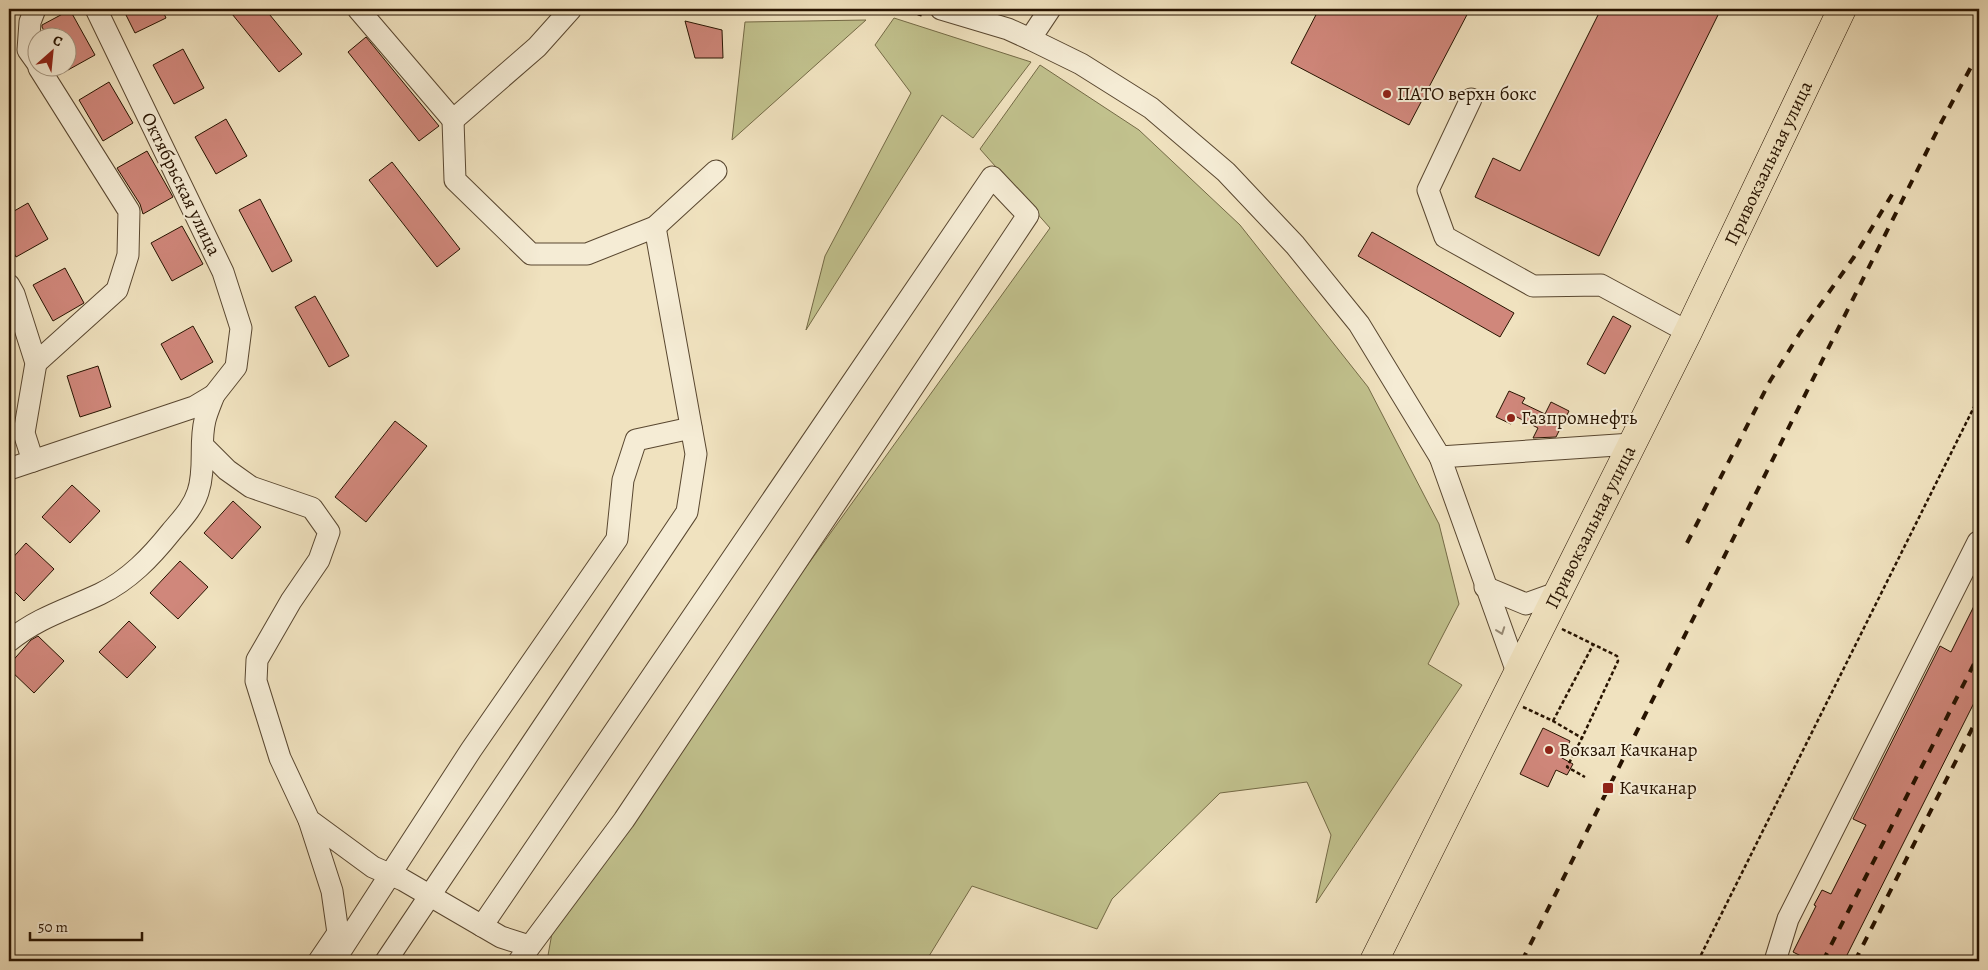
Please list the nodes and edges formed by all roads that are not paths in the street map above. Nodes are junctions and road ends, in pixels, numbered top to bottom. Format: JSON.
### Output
{"nodes":[{"id":1,"x":35,"y":9,"type":"edge"},
{"id":2,"x":96,"y":9,"type":"edge"},
{"id":3,"x":358,"y":9,"type":"edge"},
{"id":4,"x":571,"y":9,"type":"edge"},
{"id":5,"x":1050,"y":9,"type":"edge"},
{"id":6,"x":1842,"y":9,"type":"edge"},
{"id":7,"x":934,"y":13,"type":"edge"},
{"id":8,"x":30,"y":28,"type":"edge"},
{"id":9,"x":1030,"y":40,"type":"junction"},
{"id":10,"x":46,"y":78,"type":"edge"},
{"id":11,"x":1471,"y":99,"type":"dead end"},
{"id":12,"x":453,"y":120,"type":"junction"},
{"id":13,"x":716,"y":171,"type":"dead end"},
{"id":14,"x":655,"y":227,"type":"junction"},
{"id":15,"x":9,"y":286,"type":"edge"},
{"id":16,"x":1688,"y":332,"type":"junction"},
{"id":17,"x":36,"y":363,"type":"junction"},
{"id":18,"x":214,"y":395,"type":"junction"},
{"id":19,"x":691,"y":428,"type":"junction"},
{"id":20,"x":1632,"y":444,"type":"junction"},
{"id":21,"x":203,"y":446,"type":"junction"},
{"id":22,"x":1440,"y":458,"type":"junction"},
{"id":23,"x":33,"y":462,"type":"junction"},
{"id":24,"x":9,"y":469,"type":"edge"},
{"id":25,"x":1978,"y":542,"type":"edge"},
{"id":26,"x":1485,"y":587,"type":"junction"},
{"id":27,"x":1559,"y":592,"type":"junction"},
{"id":28,"x":9,"y":641,"type":"edge"},
{"id":29,"x":1518,"y":675,"type":"junction"},
{"id":30,"x":309,"y":820,"type":"junction"},
{"id":31,"x":391,"y":875,"type":"junction"},
{"id":32,"x":430,"y":895,"type":"junction"},
{"id":33,"x":482,"y":926,"type":"junction"},
{"id":34,"x":524,"y":954,"type":"edge"},
{"id":35,"x":319,"y":961,"type":"edge"},
{"id":36,"x":334,"y":961,"type":"edge"},
{"id":37,"x":386,"y":961,"type":"edge"},
{"id":38,"x":1374,"y":961,"type":"edge"},
{"id":39,"x":1775,"y":961,"type":"edge"}],
"edges":[{"from":1,"to":8,"type":"street"},
{"from":2,"to":18,"type":"street","name":"Октябрьская улица"},
{"from":3,"to":12,"type":"street"},
{"from":4,"to":12,"type":"street"},
{"from":5,"to":9,"type":"street"},
{"from":6,"to":16,"type":"main road","name":"Привокзальная улица"},
{"from":7,"to":9,"type":"street"},
{"from":9,"to":22,"type":"street"},
{"from":10,"to":17,"type":"street"},
{"from":11,"to":16,"type":"street"},
{"from":12,"to":14,"type":"street"},
{"from":13,"to":14,"type":"street"},
{"from":14,"to":19,"type":"street"},
{"from":15,"to":17,"type":"street"},
{"from":16,"to":20,"type":"main road","name":"Привокзальная улица"},
{"from":17,"to":23,"type":"street"},
{"from":18,"to":21,"type":"street"},
{"from":18,"to":23,"type":"street"},
{"from":19,"to":31,"type":"street"},
{"from":19,"to":32,"type":"street"},
{"from":20,"to":22,"type":"street"},
{"from":20,"to":27,"type":"main road","name":"Привокзальная улица"},
{"from":21,"to":28,"type":"street"},
{"from":21,"to":30,"type":"street"},
{"from":22,"to":26,"type":"street"},
{"from":23,"to":24,"type":"street"},
{"from":25,"to":39,"type":"street"},
{"from":26,"to":27,"type":"street"},
{"from":26,"to":29,"type":"street","one_way":true},
{"from":27,"to":29,"type":"main road","name":"Привокзальная улица"},
{"from":29,"to":38,"type":"main road","name":"Привокзальная улица"},
{"from":30,"to":31,"type":"street"},
{"from":30,"to":35,"type":"street"},
{"from":31,"to":32,"type":"street"},
{"from":31,"to":36,"type":"street"},
{"from":32,"to":33,"type":"street"},
{"from":32,"to":37,"type":"street"},
{"from":33,"to":34,"type":"street"},
{"from":33,"to":34,"type":"street"}]}
